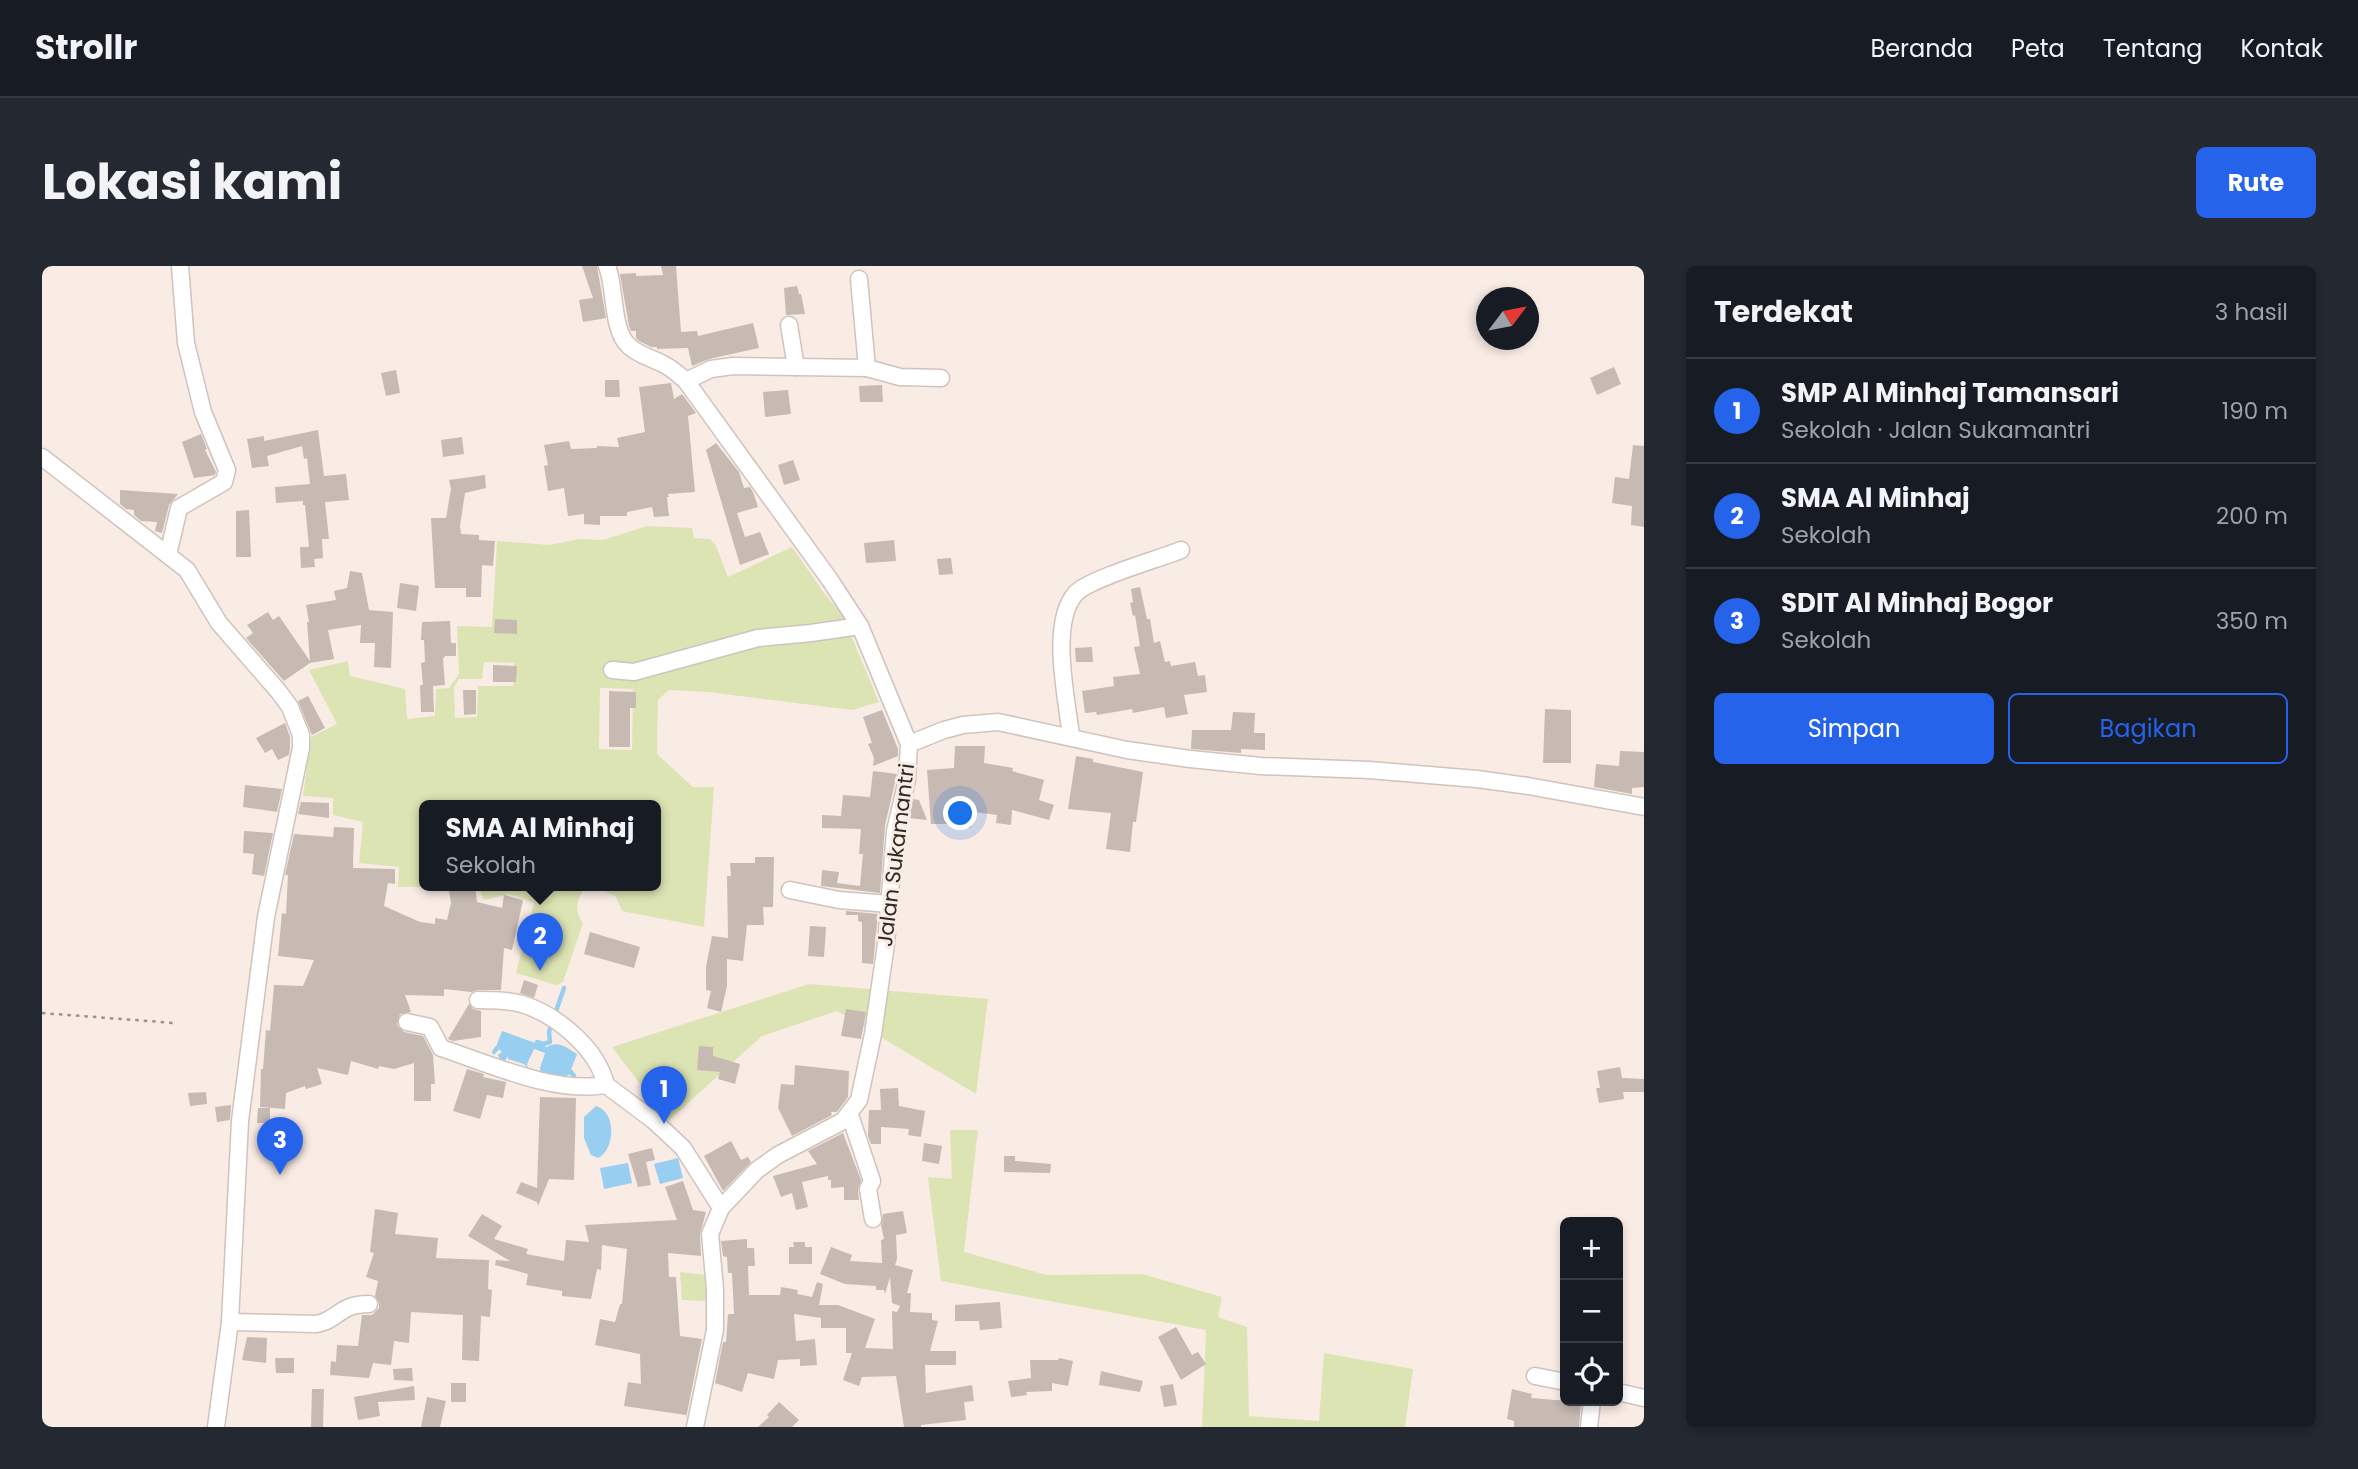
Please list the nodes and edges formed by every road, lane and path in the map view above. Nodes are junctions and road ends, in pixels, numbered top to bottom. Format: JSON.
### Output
{"nodes":[{"id":1,"x":180,"y":266,"type":"edge"},
{"id":2,"x":607,"y":266,"type":"edge"},
{"id":3,"x":859,"y":279,"type":"dead end"},
{"id":4,"x":789,"y":325,"type":"dead end"},
{"id":5,"x":796,"y":367,"type":"junction"},
{"id":6,"x":867,"y":368,"type":"junction"},
{"id":7,"x":941,"y":378,"type":"dead end"},
{"id":8,"x":686,"y":381,"type":"junction"},
{"id":9,"x":42,"y":457,"type":"edge"},
{"id":10,"x":1181,"y":550,"type":"dead end"},
{"id":11,"x":168,"y":555,"type":"junction"},
{"id":12,"x":860,"y":626,"type":"junction"},
{"id":13,"x":612,"y":670,"type":"dead end"},
{"id":14,"x":1071,"y":736,"type":"junction"},
{"id":15,"x":909,"y":744,"type":"junction"},
{"id":16,"x":1644,"y":807,"type":"edge"},
{"id":17,"x":790,"y":890,"type":"dead end"},
{"id":18,"x":889,"y":904,"type":"junction"},
{"id":19,"x":478,"y":1000,"type":"dead end"},
{"id":20,"x":42,"y":1013,"type":"edge"},
{"id":21,"x":407,"y":1022,"type":"dead end"},
{"id":22,"x":174,"y":1023,"type":"dead end"},
{"id":23,"x":606,"y":1085,"type":"junction"},
{"id":24,"x":850,"y":1115,"type":"junction"},
{"id":25,"x":721,"y":1208,"type":"junction"},
{"id":26,"x":873,"y":1219,"type":"dead end"},
{"id":27,"x":369,"y":1304,"type":"dead end"},
{"id":28,"x":230,"y":1322,"type":"junction"},
{"id":29,"x":1535,"y":1376,"type":"dead end"},
{"id":30,"x":1560,"y":1381,"type":"edge"},
{"id":31,"x":1623,"y":1393,"type":"edge"},
{"id":32,"x":1644,"y":1398,"type":"edge"},
{"id":33,"x":1591,"y":1406,"type":"edge"},
{"id":34,"x":216,"y":1427,"type":"edge"},
{"id":35,"x":695,"y":1427,"type":"edge"},
{"id":36,"x":1589,"y":1427,"type":"edge"}],
"edges":[{"from":1,"to":11,"type":"street"},
{"from":2,"to":8,"type":"street","name":"Jalan Sukamantri"},
{"from":3,"to":6,"type":"street"},
{"from":4,"to":5,"type":"street"},
{"from":5,"to":6,"type":"street"},
{"from":5,"to":8,"type":"street"},
{"from":6,"to":7,"type":"street"},
{"from":8,"to":12,"type":"street","name":"Jalan Sukamantri"},
{"from":9,"to":11,"type":"street"},
{"from":10,"to":14,"type":"street"},
{"from":11,"to":28,"type":"street"},
{"from":12,"to":13,"type":"street"},
{"from":12,"to":15,"type":"street","name":"Jalan Sukamantri"},
{"from":14,"to":15,"type":"street"},
{"from":14,"to":16,"type":"street"},
{"from":15,"to":18,"type":"street","name":"Jalan Sukamantri"},
{"from":17,"to":18,"type":"street"},
{"from":18,"to":24,"type":"street","name":"Jalan Sukamantri"},
{"from":19,"to":23,"type":"street"},
{"from":20,"to":22,"type":"path"},
{"from":21,"to":23,"type":"street"},
{"from":23,"to":25,"type":"street"},
{"from":24,"to":25,"type":"street"},
{"from":24,"to":26,"type":"street"},
{"from":25,"to":35,"type":"street"},
{"from":27,"to":28,"type":"street"},
{"from":28,"to":34,"type":"street"},
{"from":29,"to":30,"type":"street"},
{"from":31,"to":32,"type":"street"},
{"from":33,"to":36,"type":"street"}]}
